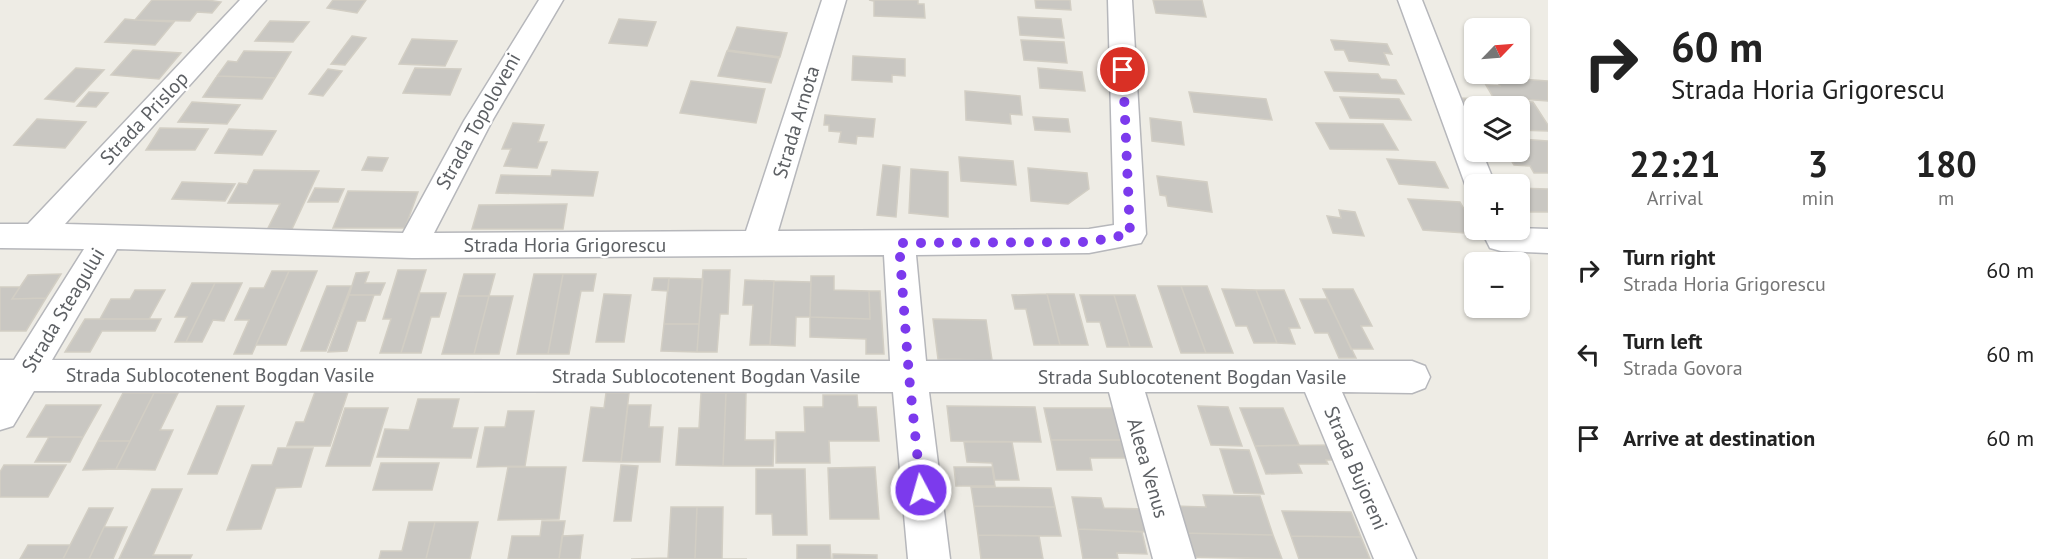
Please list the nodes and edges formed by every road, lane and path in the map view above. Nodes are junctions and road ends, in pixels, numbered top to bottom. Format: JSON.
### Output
{"nodes":[{"id":1,"x":254,"y":0,"type":"edge"},
{"id":2,"x":551,"y":0,"type":"edge"},
{"id":3,"x":834,"y":0,"type":"edge"},
{"id":4,"x":1120,"y":0,"type":"edge"},
{"id":5,"x":1410,"y":0,"type":"edge"},
{"id":6,"x":1476,"y":174,"type":"edge"},
{"id":7,"x":0,"y":236,"type":"edge"},
{"id":8,"x":35,"y":237,"type":"junction"},
{"id":9,"x":108,"y":237,"type":"junction"},
{"id":10,"x":1530,"y":238,"type":"edge"},
{"id":11,"x":1548,"y":241,"type":"edge"},
{"id":12,"x":899,"y":243,"type":"junction"},
{"id":13,"x":758,"y":244,"type":"junction"},
{"id":14,"x":412,"y":246,"type":"junction"},
{"id":15,"x":12,"y":375,"type":"edge"},
{"id":16,"x":909,"y":376,"type":"junction"},
{"id":17,"x":1123,"y":377,"type":"junction"},
{"id":18,"x":1317,"y":377,"type":"junction"},
{"id":19,"x":1412,"y":377,"type":"dead end"},
{"id":20,"x":0,"y":414,"type":"edge"},
{"id":21,"x":929,"y":559,"type":"edge"},
{"id":22,"x":1174,"y":559,"type":"edge"},
{"id":23,"x":1395,"y":559,"type":"edge"}],
"edges":[{"from":1,"to":8,"type":"street","name":"Strada Prislop"},
{"from":2,"to":14,"type":"street","name":"Strada Topoloveni"},
{"from":3,"to":13,"type":"street","name":"Strada Arnota"},
{"from":4,"to":12,"type":"street","name":"Strada Horia Grigorescu"},
{"from":5,"to":6,"type":"street"},
{"from":7,"to":8,"type":"street","name":"Strada Horia Grigorescu"},
{"from":8,"to":9,"type":"street","name":"Strada Horia Grigorescu"},
{"from":9,"to":14,"type":"street","name":"Strada Horia Grigorescu"},
{"from":9,"to":15,"type":"street","name":"Strada Steagului"},
{"from":10,"to":11,"type":"street"},
{"from":12,"to":13,"type":"street","name":"Strada Horia Grigorescu"},
{"from":12,"to":16,"type":"street"},
{"from":13,"to":14,"type":"street","name":"Strada Horia Grigorescu"},
{"from":15,"to":16,"type":"street","name":"Strada Sublocotenent Bogdan Vasile"},
{"from":15,"to":20,"type":"street","name":"Strada Steagului"},
{"from":16,"to":17,"type":"street","name":"Strada Sublocotenent Bogdan Vasile"},
{"from":16,"to":21,"type":"street"},
{"from":17,"to":18,"type":"street","name":"Strada Sublocotenent Bogdan Vasile"},
{"from":17,"to":22,"type":"street","name":"Aleea Venus"},
{"from":18,"to":19,"type":"street","name":"Strada Sublocotenent Bogdan Vasile"},
{"from":18,"to":23,"type":"street","name":"Strada Bujoreni"}]}
